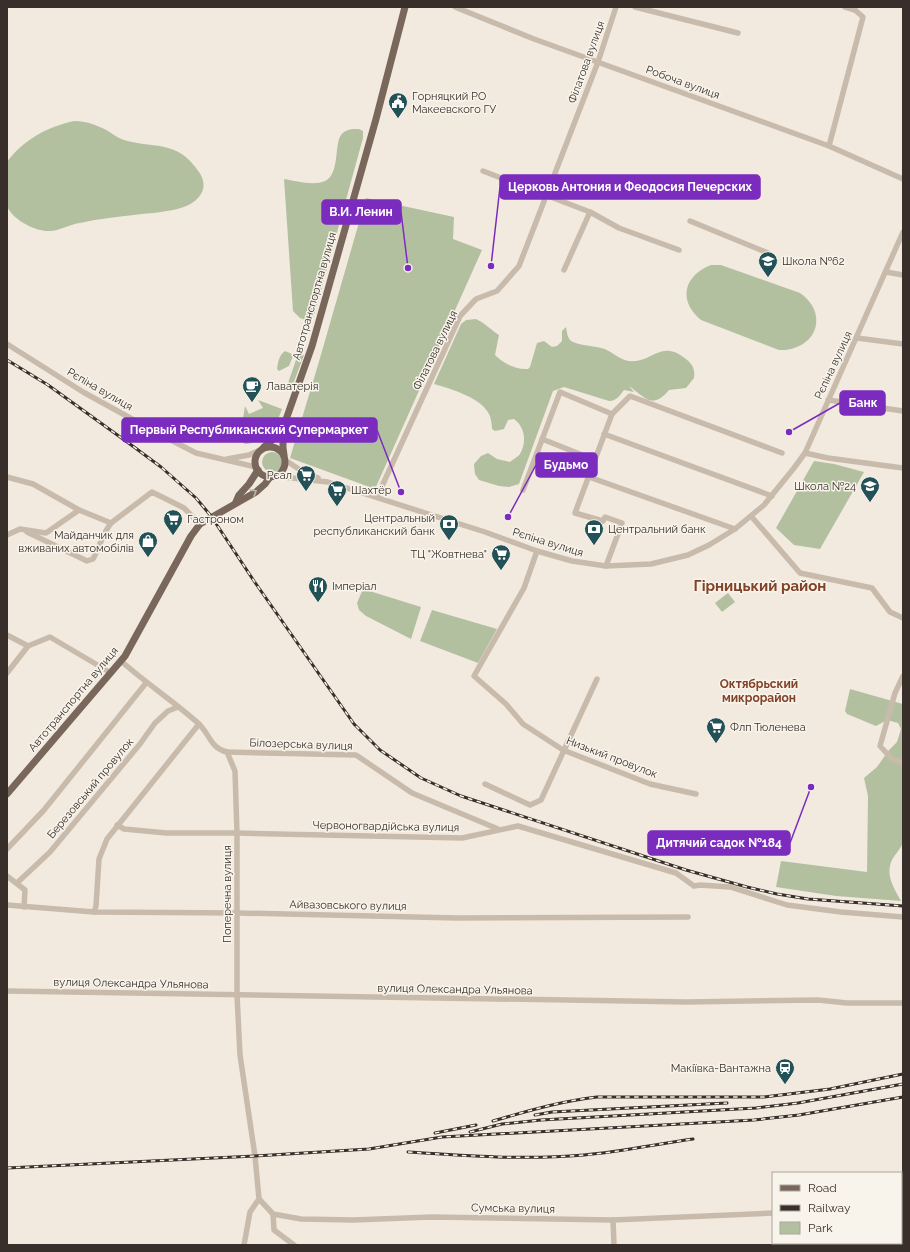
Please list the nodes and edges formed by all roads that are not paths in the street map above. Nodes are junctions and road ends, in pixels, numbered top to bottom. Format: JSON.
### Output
{"nodes":[{"id":1,"x":406,"y":7,"type":"edge"},
{"id":2,"x":455,"y":7,"type":"edge"},
{"id":3,"x":616,"y":7,"type":"edge"},
{"id":4,"x":635,"y":7,"type":"edge"},
{"id":5,"x":845,"y":7,"type":"edge"},
{"id":6,"x":855,"y":8,"type":"edge"},
{"id":7,"x":738,"y":33,"type":"dead end"},
{"id":8,"x":598,"y":62,"type":"junction"},
{"id":9,"x":829,"y":146,"type":"junction"},
{"id":10,"x":483,"y":171,"type":"dead end"},
{"id":11,"x":903,"y":179,"type":"edge"},
{"id":12,"x":546,"y":196,"type":"junction"},
{"id":13,"x":590,"y":212,"type":"junction"},
{"id":14,"x":690,"y":221,"type":"dead end"},
{"id":15,"x":903,"y":232,"type":"edge"},
{"id":16,"x":679,"y":250,"type":"dead end"},
{"id":17,"x":768,"y":253,"type":"dead end"},
{"id":18,"x":564,"y":270,"type":"dead end"},
{"id":19,"x":886,"y":272,"type":"junction"},
{"id":20,"x":903,"y":275,"type":"edge"},
{"id":21,"x":857,"y":338,"type":"junction"},
{"id":22,"x":7,"y":344,"type":"edge"},
{"id":23,"x":903,"y":344,"type":"edge"},
{"id":24,"x":828,"y":400,"type":"junction"},
{"id":25,"x":903,"y":412,"type":"edge"},
{"id":26,"x":612,"y":414,"type":"junction"},
{"id":27,"x":283,"y":428,"type":"junction"},
{"id":28,"x":604,"y":434,"type":"junction"},
{"id":29,"x":542,"y":439,"type":"junction"},
{"id":30,"x":262,"y":449,"type":"junction"},
{"id":31,"x":782,"y":453,"type":"dead end"},
{"id":32,"x":805,"y":453,"type":"junction"},
{"id":33,"x":285,"y":458,"type":"junction"},
{"id":34,"x":221,"y":459,"type":"junction"},
{"id":35,"x":595,"y":460,"type":"junction"},
{"id":36,"x":257,"y":468,"type":"junction"},
{"id":37,"x":903,"y":468,"type":"edge"},
{"id":38,"x":7,"y":477,"type":"edge"},
{"id":39,"x":272,"y":477,"type":"junction"},
{"id":40,"x":588,"y":477,"type":"junction"},
{"id":41,"x":328,"y":482,"type":"junction"},
{"id":42,"x":522,"y":490,"type":"dead end"},
{"id":43,"x":772,"y":496,"type":"junction"},
{"id":44,"x":377,"y":498,"type":"junction"},
{"id":45,"x":235,"y":504,"type":"junction"},
{"id":46,"x":79,"y":510,"type":"junction"},
{"id":47,"x":752,"y":516,"type":"junction"},
{"id":48,"x":112,"y":523,"type":"junction"},
{"id":49,"x":200,"y":524,"type":"junction"},
{"id":50,"x":20,"y":529,"type":"junction"},
{"id":51,"x":735,"y":529,"type":"junction"},
{"id":52,"x":7,"y":535,"type":"edge"},
{"id":53,"x":537,"y":551,"type":"junction"},
{"id":54,"x":606,"y":566,"type":"junction"},
{"id":55,"x":903,"y":618,"type":"edge"},
{"id":56,"x":7,"y":635,"type":"edge"},
{"id":57,"x":28,"y":646,"type":"junction"},
{"id":58,"x":121,"y":661,"type":"junction"},
{"id":59,"x":7,"y":673,"type":"edge"},
{"id":60,"x":111,"y":673,"type":"junction"},
{"id":61,"x":903,"y":676,"type":"edge"},
{"id":62,"x":597,"y":679,"type":"dead end"},
{"id":63,"x":146,"y":683,"type":"junction"},
{"id":64,"x":178,"y":707,"type":"junction"},
{"id":65,"x":198,"y":724,"type":"junction"},
{"id":66,"x":564,"y":751,"type":"junction"},
{"id":67,"x":227,"y":752,"type":"junction"},
{"id":68,"x":903,"y":763,"type":"edge"},
{"id":69,"x":485,"y":784,"type":"dead end"},
{"id":70,"x":7,"y":794,"type":"edge"},
{"id":71,"x":696,"y":794,"type":"dead end"},
{"id":72,"x":118,"y":825,"type":"junction"},
{"id":73,"x":499,"y":830,"type":"junction"},
{"id":74,"x":237,"y":832,"type":"junction"},
{"id":75,"x":7,"y":849,"type":"edge"},
{"id":76,"x":7,"y":876,"type":"edge"},
{"id":77,"x":17,"y":884,"type":"junction"},
{"id":78,"x":7,"y":906,"type":"edge"},
{"id":79,"x":24,"y":906,"type":"junction"},
{"id":80,"x":94,"y":912,"type":"junction"},
{"id":81,"x":238,"y":913,"type":"junction"},
{"id":82,"x":688,"y":917,"type":"dead end"},
{"id":83,"x":903,"y":917,"type":"edge"},
{"id":84,"x":7,"y":991,"type":"edge"},
{"id":85,"x":237,"y":995,"type":"junction"},
{"id":86,"x":903,"y":1003,"type":"edge"},
{"id":87,"x":259,"y":1199,"type":"junction"},
{"id":88,"x":772,"y":1213,"type":"edge"},
{"id":89,"x":273,"y":1214,"type":"junction"},
{"id":90,"x":613,"y":1220,"type":"junction"},
{"id":91,"x":244,"y":1245,"type":"edge"},
{"id":92,"x":294,"y":1245,"type":"edge"},
{"id":93,"x":614,"y":1245,"type":"edge"}],
"edges":[{"from":1,"to":27,"type":"main road","name":"Автотранспортна вулиця"},
{"from":2,"to":8,"type":"street","name":"Робоча вулиця"},
{"from":3,"to":8,"type":"street","name":"Філатова вулиця"},
{"from":4,"to":7,"type":"street"},
{"from":5,"to":6,"type":"street"},
{"from":6,"to":9,"type":"street"},
{"from":8,"to":9,"type":"street","name":"Робоча вулиця"},
{"from":8,"to":12,"type":"street","name":"Філатова вулиця"},
{"from":9,"to":11,"type":"street","name":"Робоча вулиця"},
{"from":10,"to":12,"type":"street"},
{"from":12,"to":13,"type":"street"},
{"from":12,"to":44,"type":"street","name":"Філатова вулиця"},
{"from":13,"to":16,"type":"street"},
{"from":13,"to":18,"type":"street"},
{"from":14,"to":17,"type":"street"},
{"from":15,"to":19,"type":"street","name":"Рєпіна вулиця"},
{"from":19,"to":20,"type":"street"},
{"from":19,"to":21,"type":"street","name":"Рєпіна вулиця"},
{"from":21,"to":23,"type":"street"},
{"from":21,"to":24,"type":"street","name":"Рєпіна вулиця"},
{"from":22,"to":34,"type":"street","name":"Рєпіна вулиця"},
{"from":24,"to":25,"type":"street"},
{"from":24,"to":32,"type":"street","name":"Рєпіна вулиця"},
{"from":26,"to":28,"type":"street"},
{"from":26,"to":29,"type":"street"},
{"from":26,"to":31,"type":"street"},
{"from":27,"to":30,"type":"main road"},
{"from":27,"to":33,"type":"main road"},
{"from":28,"to":35,"type":"street"},
{"from":28,"to":43,"type":"street"},
{"from":29,"to":35,"type":"street"},
{"from":29,"to":42,"type":"street"},
{"from":30,"to":33,"type":"main road"},
{"from":30,"to":34,"type":"street"},
{"from":30,"to":36,"type":"main road"},
{"from":32,"to":37,"type":"street"},
{"from":32,"to":43,"type":"street","name":"Рєпіна вулиця"},
{"from":33,"to":39,"type":"main road"},
{"from":33,"to":41,"type":"street"},
{"from":34,"to":36,"type":"street","name":"Рєпіна вулиця"},
{"from":35,"to":40,"type":"street"},
{"from":36,"to":39,"type":"main road"},
{"from":36,"to":45,"type":"main road"},
{"from":38,"to":46,"type":"street"},
{"from":39,"to":41,"type":"street","name":"Рєпіна вулиця"},
{"from":45,"to":39,"type":"main road","name":"Автотранспортна вулиця","one_way":true},
{"from":40,"to":51,"type":"street"},
{"from":40,"to":54,"type":"street"},
{"from":41,"to":44,"type":"street","name":"Рєпіна вулиця"},
{"from":43,"to":47,"type":"street","name":"Рєпіна вулиця"},
{"from":44,"to":53,"type":"street","name":"Рєпіна вулиця"},
{"from":45,"to":49,"type":"main road","name":"Автотранспортна вулиця"},
{"from":46,"to":48,"type":"street"},
{"from":46,"to":50,"type":"street"},
{"from":47,"to":51,"type":"street","name":"Рєпіна вулиця"},
{"from":47,"to":55,"type":"street"},
{"from":48,"to":49,"type":"street"},
{"from":48,"to":50,"type":"street"},
{"from":49,"to":58,"type":"main road","name":"Автотранспортна вулиця"},
{"from":50,"to":52,"type":"street"},
{"from":51,"to":54,"type":"street","name":"Рєпіна вулиця"},
{"from":53,"to":54,"type":"street","name":"Рєпіна вулиця"},
{"from":53,"to":66,"type":"street","name":"Низький провулок"},
{"from":56,"to":57,"type":"street"},
{"from":57,"to":59,"type":"street"},
{"from":57,"to":60,"type":"street"},
{"from":58,"to":60,"type":"main road","name":"Автотранспортна вулиця"},
{"from":58,"to":63,"type":"street"},
{"from":60,"to":70,"type":"main road","name":"Автотранспортна вулиця"},
{"from":61,"to":68,"type":"street"},
{"from":62,"to":66,"type":"street"},
{"from":63,"to":64,"type":"street"},
{"from":63,"to":75,"type":"street"},
{"from":64,"to":65,"type":"street"},
{"from":64,"to":77,"type":"street","name":"Березовський провулок"},
{"from":65,"to":67,"type":"street"},
{"from":65,"to":72,"type":"street"},
{"from":66,"to":69,"type":"street"},
{"from":66,"to":71,"type":"street","name":"Низький провулок"},
{"from":67,"to":73,"type":"street","name":"Білозерська вулиця"},
{"from":67,"to":74,"type":"street","name":"Поперечна вулиця"},
{"from":72,"to":74,"type":"street","name":"Червоногвардійська вулиця"},
{"from":72,"to":80,"type":"street"},
{"from":73,"to":74,"type":"street","name":"Червоногвардійська вулиця"},
{"from":73,"to":83,"type":"street","name":"Червоногвардійська вулиця"},
{"from":74,"to":81,"type":"street","name":"Поперечна вулиця"},
{"from":76,"to":77,"type":"street"},
{"from":77,"to":79,"type":"street"},
{"from":78,"to":79,"type":"street","name":"Айвазовського вулиця"},
{"from":79,"to":80,"type":"street","name":"Айвазовського вулиця"},
{"from":80,"to":81,"type":"street","name":"Айвазовського вулиця"},
{"from":81,"to":82,"type":"street","name":"Айвазовського вулиця"},
{"from":81,"to":85,"type":"street","name":"Поперечна вулиця"},
{"from":84,"to":85,"type":"street","name":"вулиця Олександра Ульянова"},
{"from":85,"to":86,"type":"street","name":"вулиця Олександра Ульянова"},
{"from":85,"to":87,"type":"street","name":"Поперечна вулиця"},
{"from":87,"to":89,"type":"street"},
{"from":87,"to":91,"type":"street"},
{"from":88,"to":90,"type":"street","name":"Сумська вулиця"},
{"from":89,"to":90,"type":"street","name":"Сумська вулиця"},
{"from":89,"to":92,"type":"street"},
{"from":90,"to":93,"type":"street"}]}
